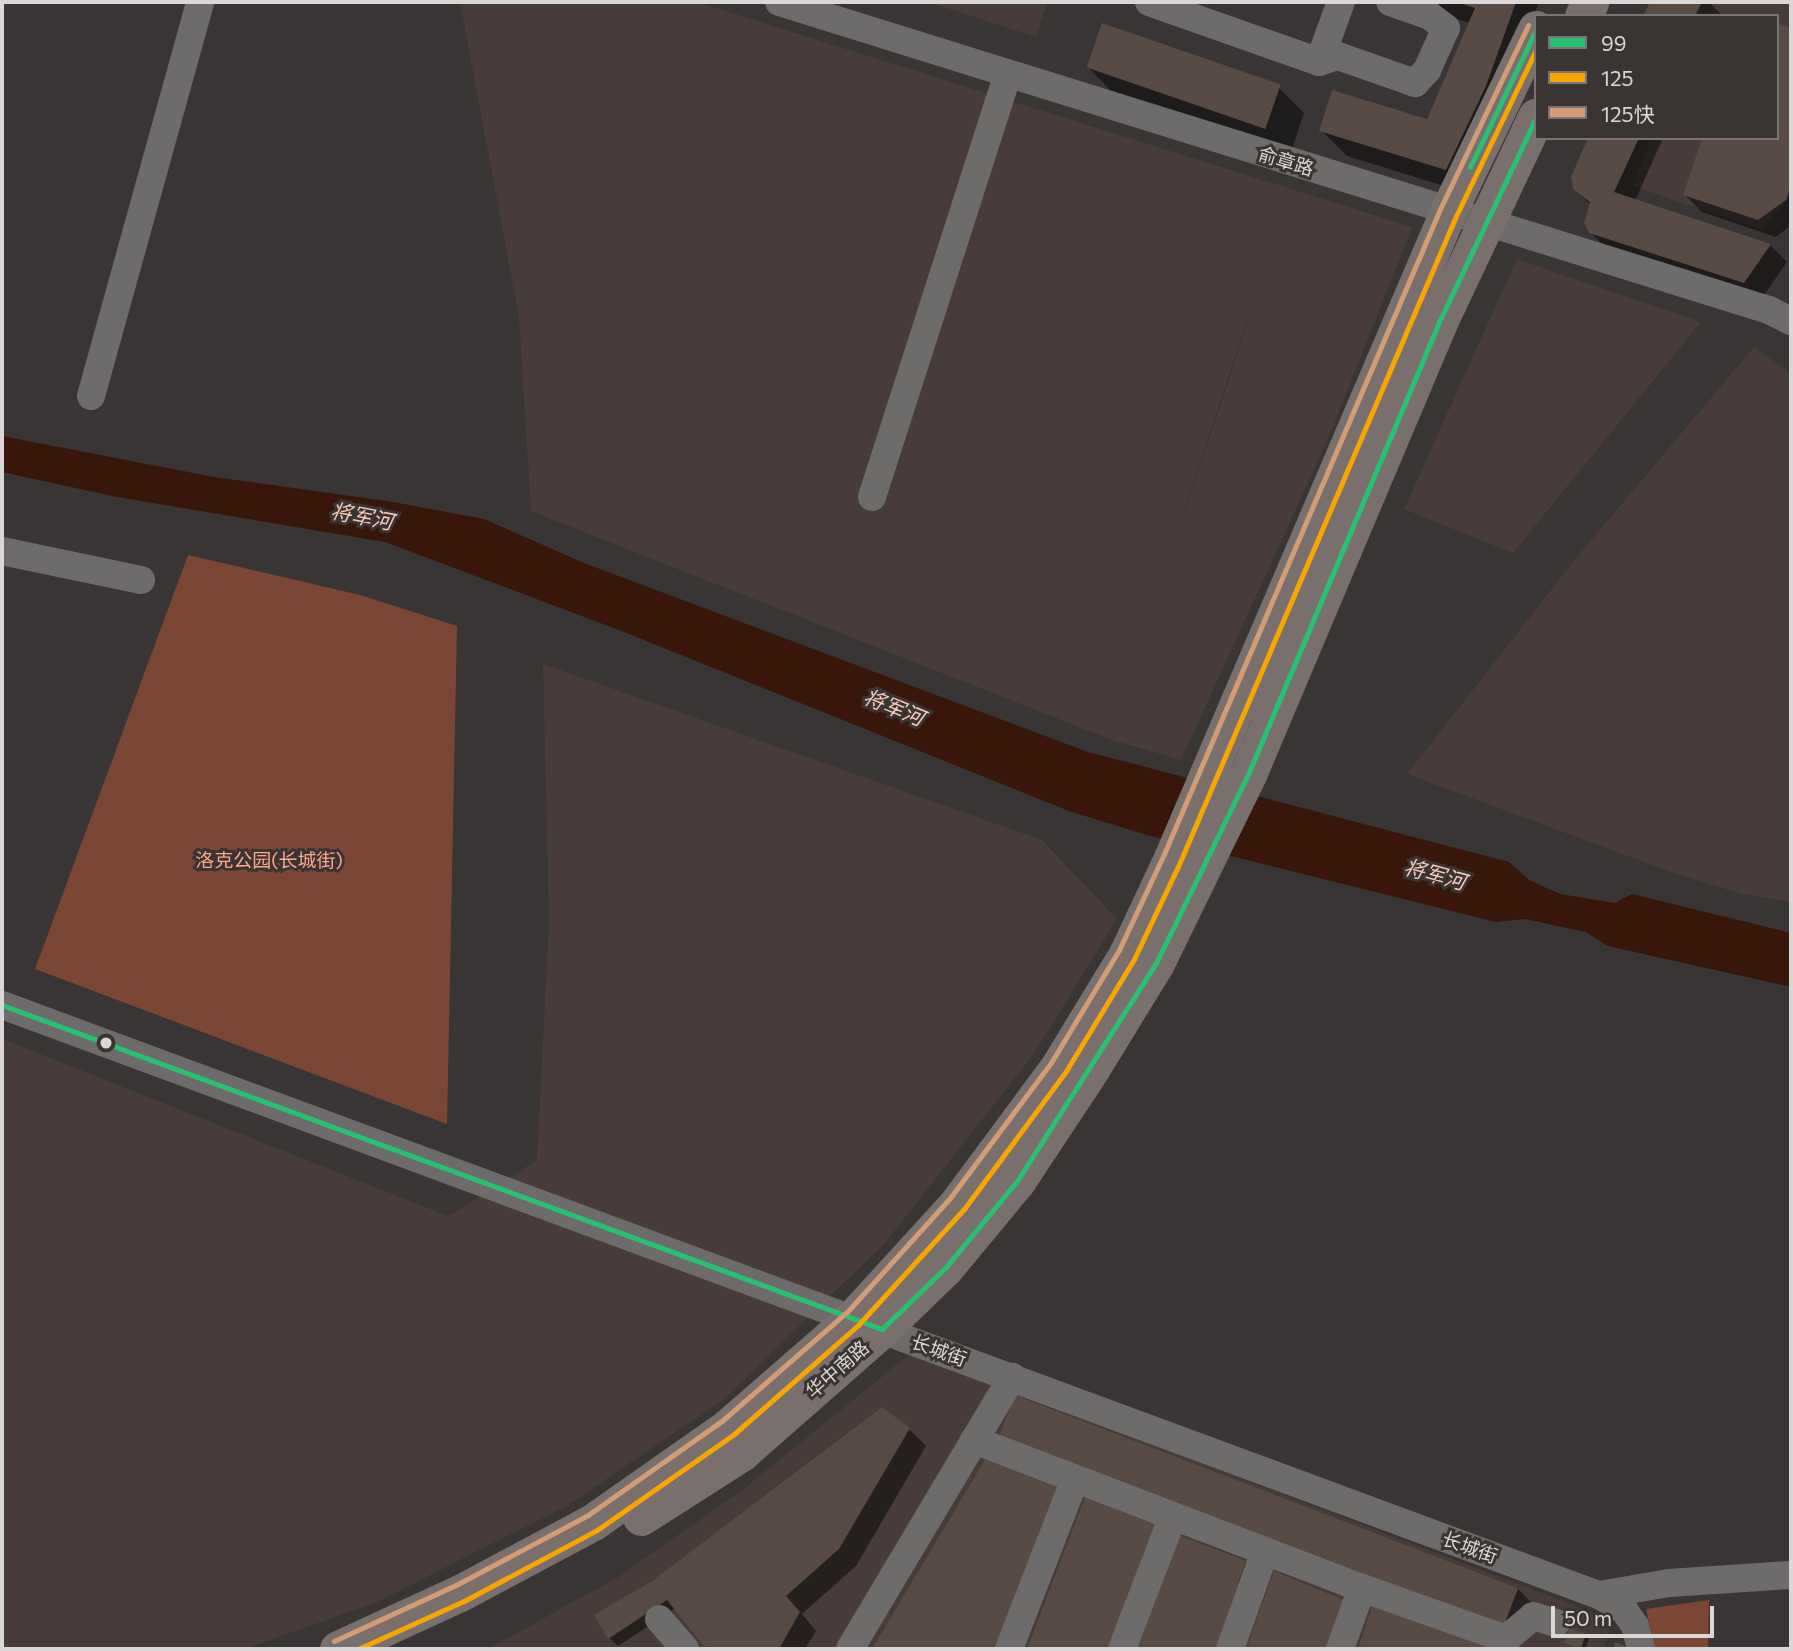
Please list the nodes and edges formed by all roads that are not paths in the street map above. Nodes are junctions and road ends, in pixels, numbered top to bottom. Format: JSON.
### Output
{"nodes":[{"id":1,"x":200,"y":2,"type":"edge"},
{"id":2,"x":779,"y":2,"type":"edge"},
{"id":3,"x":1149,"y":2,"type":"edge"},
{"id":4,"x":1341,"y":2,"type":"edge"},
{"id":5,"x":1390,"y":2,"type":"edge"},
{"id":6,"x":1534,"y":33,"type":"edge"},
{"id":7,"x":1319,"y":62,"type":"junction"},
{"id":8,"x":1008,"y":73,"type":"junction"},
{"id":9,"x":1534,"y":121,"type":"edge"},
{"id":10,"x":1448,"y":212,"type":"junction"},
{"id":11,"x":1486,"y":224,"type":"junction"},
{"id":12,"x":1791,"y":321,"type":"edge"},
{"id":13,"x":91,"y":396,"type":"dead end"},
{"id":14,"x":872,"y":497,"type":"dead end"},
{"id":15,"x":2,"y":551,"type":"edge"},
{"id":16,"x":141,"y":580,"type":"dead end"},
{"id":17,"x":1186,"y":866,"type":"junction"},
{"id":18,"x":2,"y":1005,"type":"edge"},
{"id":19,"x":868,"y":1324,"type":"junction"},
{"id":20,"x":1012,"y":1377,"type":"junction"},
{"id":21,"x":974,"y":1440,"type":"junction"},
{"id":22,"x":1075,"y":1479,"type":"junction"},
{"id":23,"x":1173,"y":1516,"type":"junction"},
{"id":24,"x":1265,"y":1551,"type":"junction"},
{"id":25,"x":1791,"y":1575,"type":"edge"},
{"id":26,"x":1362,"y":1588,"type":"junction"},
{"id":27,"x":1598,"y":1595,"type":"junction"},
{"id":28,"x":659,"y":1619,"type":"dead end"},
{"id":29,"x":1556,"y":1623,"type":"dead end"},
{"id":30,"x":338,"y":1649,"type":"edge"},
{"id":31,"x":399,"y":1649,"type":"edge"},
{"id":32,"x":685,"y":1649,"type":"edge"},
{"id":33,"x":850,"y":1649,"type":"edge"},
{"id":34,"x":1009,"y":1649,"type":"edge"},
{"id":35,"x":1122,"y":1649,"type":"edge"},
{"id":36,"x":1230,"y":1649,"type":"edge"},
{"id":37,"x":1340,"y":1649,"type":"edge"},
{"id":38,"x":1641,"y":1649,"type":"edge"}],
"edges":[{"from":1,"to":13,"type":"street"},
{"from":2,"to":8,"type":"street","name":"俞章路"},
{"from":3,"to":7,"type":"street"},
{"from":4,"to":7,"type":"street"},
{"from":5,"to":7,"type":"street"},
{"from":6,"to":10,"type":"main road","name":"华中南路"},
{"from":8,"to":10,"type":"street","name":"俞章路"},
{"from":8,"to":14,"type":"street"},
{"from":9,"to":11,"type":"main road","name":"华中南路"},
{"from":10,"to":11,"type":"street","name":"俞章路"},
{"from":10,"to":17,"type":"main road","name":"华中南路"},
{"from":11,"to":12,"type":"street","name":"俞章路"},
{"from":11,"to":17,"type":"main road","name":"华中南路"},
{"from":15,"to":16,"type":"street"},
{"from":17,"to":19,"type":"main road","name":"华中南路"},
{"from":18,"to":19,"type":"street","name":"长城街"},
{"from":19,"to":20,"type":"street","name":"长城街"},
{"from":19,"to":30,"type":"main road","name":"华中南路"},
{"from":19,"to":31,"type":"main road","name":"华中南路"},
{"from":20,"to":21,"type":"street"},
{"from":20,"to":27,"type":"street","name":"长城街"},
{"from":21,"to":22,"type":"street"},
{"from":21,"to":33,"type":"street"},
{"from":22,"to":23,"type":"street"},
{"from":22,"to":34,"type":"street"},
{"from":23,"to":24,"type":"street"},
{"from":23,"to":35,"type":"street"},
{"from":24,"to":26,"type":"street"},
{"from":24,"to":36,"type":"street"},
{"from":25,"to":27,"type":"street"},
{"from":26,"to":29,"type":"street"},
{"from":26,"to":37,"type":"street"},
{"from":27,"to":38,"type":"street","name":"长城街"},
{"from":28,"to":32,"type":"street"}]}
